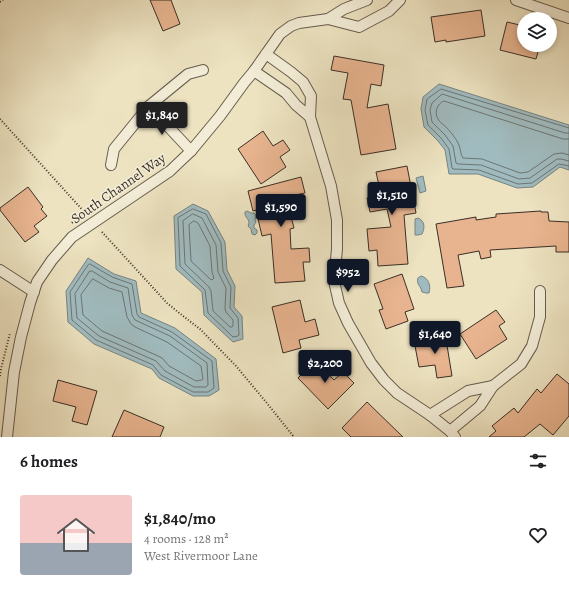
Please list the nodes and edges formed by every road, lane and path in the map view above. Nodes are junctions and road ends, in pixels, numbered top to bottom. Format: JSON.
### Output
{"nodes":[{"id":1,"x":3,"y":0,"type":"edge"},
{"id":2,"x":367,"y":0,"type":"edge"},
{"id":3,"x":400,"y":0,"type":"edge"},
{"id":4,"x":516,"y":0,"type":"edge"},
{"id":5,"x":0,"y":2,"type":"edge"},
{"id":6,"x":569,"y":18,"type":"edge"},
{"id":7,"x":328,"y":19,"type":"junction"},
{"id":8,"x":266,"y":54,"type":"junction"},
{"id":9,"x":203,"y":70,"type":"dead end"},
{"id":10,"x":254,"y":71,"type":"junction"},
{"id":11,"x":149,"y":106,"type":"junction"},
{"id":12,"x":310,"y":117,"type":"junction"},
{"id":13,"x":0,"y":119,"type":"edge"},
{"id":14,"x":192,"y":151,"type":"junction"},
{"id":15,"x":112,"y":165,"type":"dead end"},
{"id":16,"x":85,"y":212,"type":"dead end"},
{"id":17,"x":102,"y":232,"type":"dead end"},
{"id":18,"x":0,"y":270,"type":"edge"},
{"id":19,"x":540,"y":291,"type":"dead end"},
{"id":20,"x":34,"y":292,"type":"junction"},
{"id":21,"x":493,"y":386,"type":"junction"},
{"id":22,"x":430,"y":415,"type":"junction"},
{"id":23,"x":452,"y":434,"type":"edge"},
{"id":24,"x":7,"y":437,"type":"edge"},
{"id":25,"x":294,"y":437,"type":"edge"}],
"edges":[{"from":1,"to":5,"type":"path"},
{"from":2,"to":7,"type":"street","name":"South Channel Way"},
{"from":3,"to":7,"type":"street","name":"South Channel Way"},
{"from":4,"to":6,"type":"street"},
{"from":7,"to":8,"type":"street","name":"South Channel Way"},
{"from":8,"to":10,"type":"street","name":"South Channel Way"},
{"from":8,"to":12,"type":"street"},
{"from":9,"to":11,"type":"street"},
{"from":10,"to":12,"type":"street"},
{"from":10,"to":14,"type":"street","name":"South Channel Way"},
{"from":11,"to":14,"type":"street"},
{"from":11,"to":15,"type":"street"},
{"from":12,"to":22,"type":"street"},
{"from":13,"to":16,"type":"path"},
{"from":14,"to":20,"type":"street","name":"South Channel Way"},
{"from":17,"to":25,"type":"path"},
{"from":18,"to":20,"type":"street"},
{"from":19,"to":21,"type":"street"},
{"from":20,"to":24,"type":"street","name":"South Channel Way"},
{"from":21,"to":22,"type":"street"},
{"from":21,"to":23,"type":"street"},
{"from":22,"to":23,"type":"street"}]}
